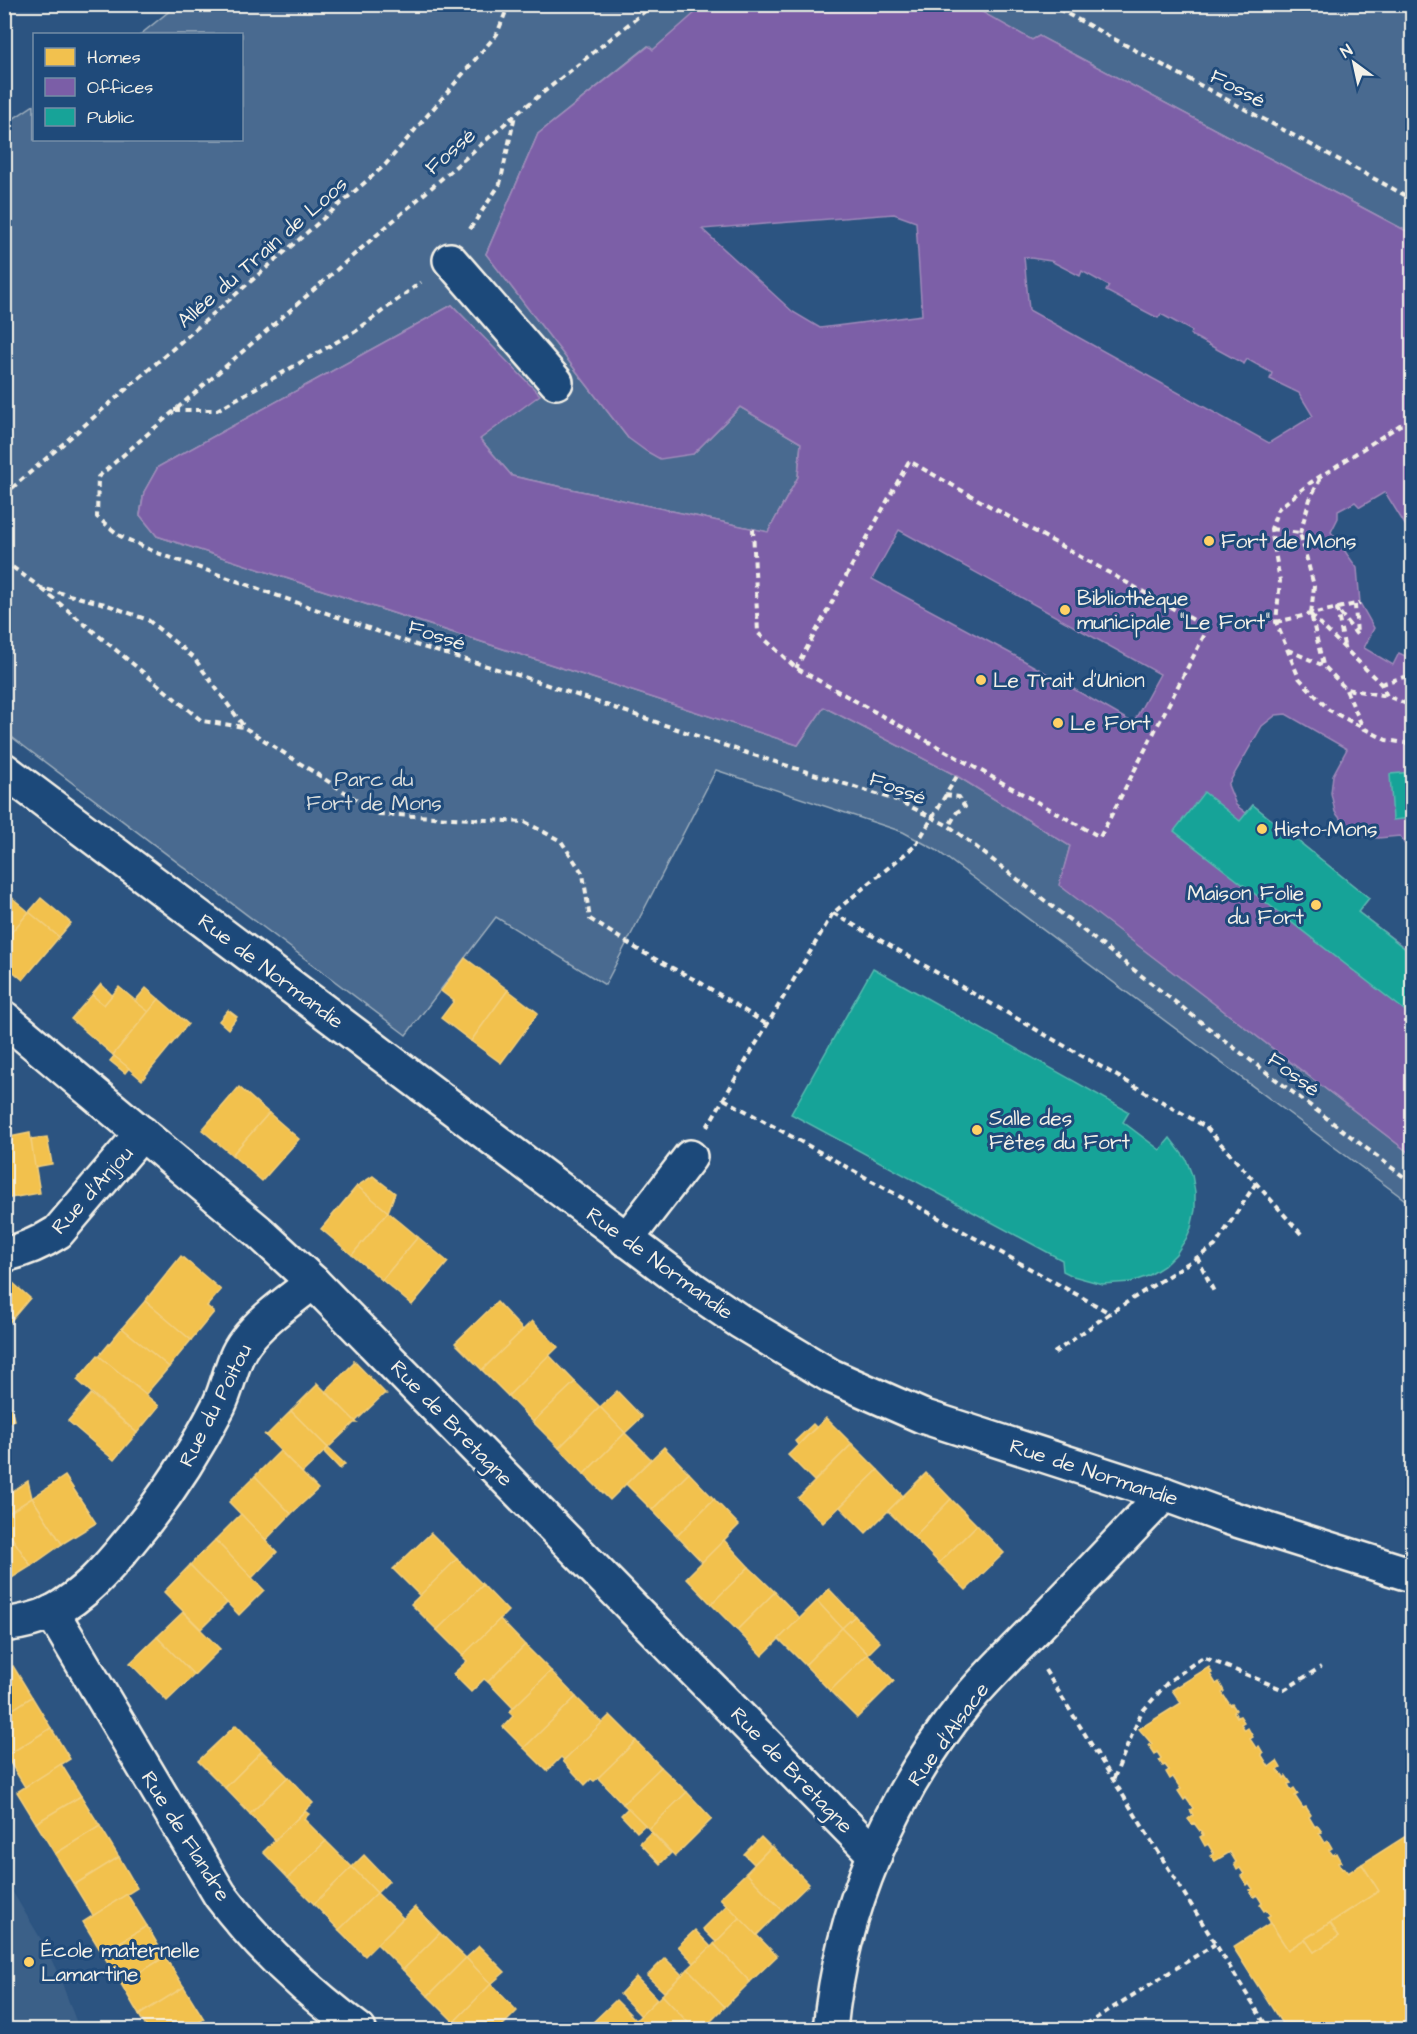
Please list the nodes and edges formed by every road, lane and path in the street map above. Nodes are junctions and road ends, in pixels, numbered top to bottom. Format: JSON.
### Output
{"nodes":[{"id":1,"x":509,"y":4,"type":"edge"},
{"id":2,"x":654,"y":4,"type":"edge"},
{"id":3,"x":1049,"y":4,"type":"edge"},
{"id":4,"x":515,"y":114,"type":"junction"},
{"id":5,"x":1413,"y":199,"type":"edge"},
{"id":6,"x":450,"y":260,"type":"junction"},
{"id":7,"x":556,"y":382,"type":"dead end"},
{"id":8,"x":174,"y":410,"type":"junction"},
{"id":9,"x":1413,"y":423,"type":"edge"},
{"id":10,"x":1322,"y":475,"type":"junction"},
{"id":11,"x":4,"y":495,"type":"edge"},
{"id":12,"x":1409,"y":522,"type":"dead end"},
{"id":13,"x":1413,"y":527,"type":"edge"},
{"id":14,"x":753,"y":529,"type":"dead end"},
{"id":15,"x":1271,"y":529,"type":"junction"},
{"id":16,"x":1300,"y":533,"type":"junction"},
{"id":17,"x":4,"y":561,"type":"edge"},
{"id":18,"x":41,"y":588,"type":"junction"},
{"id":19,"x":1337,"y":609,"type":"junction"},
{"id":20,"x":1311,"y":614,"type":"junction"},
{"id":21,"x":1276,"y":622,"type":"junction"},
{"id":22,"x":1344,"y":646,"type":"junction"},
{"id":23,"x":1287,"y":650,"type":"junction"},
{"id":24,"x":1407,"y":657,"type":"dead end"},
{"id":25,"x":1323,"y":665,"type":"junction"},
{"id":26,"x":1413,"y":666,"type":"edge"},
{"id":27,"x":796,"y":668,"type":"junction"},
{"id":28,"x":1413,"y":680,"type":"edge"},
{"id":29,"x":1381,"y":684,"type":"junction"},
{"id":30,"x":1346,"y":689,"type":"junction"},
{"id":31,"x":1388,"y":696,"type":"junction"},
{"id":32,"x":1413,"y":706,"type":"edge"},
{"id":33,"x":245,"y":728,"type":"junction"},
{"id":34,"x":1365,"y":730,"type":"junction"},
{"id":35,"x":1412,"y":744,"type":"edge"},
{"id":36,"x":4,"y":770,"type":"edge"},
{"id":37,"x":957,"y":776,"type":"dead end"},
{"id":38,"x":945,"y":795,"type":"junction"},
{"id":39,"x":949,"y":826,"type":"junction"},
{"id":40,"x":833,"y":913,"type":"junction"},
{"id":41,"x":4,"y":1018,"type":"edge"},
{"id":42,"x":766,"y":1024,"type":"junction"},
{"id":43,"x":724,"y":1100,"type":"junction"},
{"id":44,"x":142,"y":1133,"type":"junction"},
{"id":45,"x":690,"y":1157,"type":"joint"},
{"id":46,"x":1257,"y":1183,"type":"junction"},
{"id":47,"x":1413,"y":1183,"type":"edge"},
{"id":48,"x":1303,"y":1236,"type":"dead end"},
{"id":49,"x":626,"y":1240,"type":"junction"},
{"id":50,"x":4,"y":1255,"type":"edge"},
{"id":51,"x":1197,"y":1257,"type":"junction"},
{"id":52,"x":314,"y":1282,"type":"junction"},
{"id":53,"x":1215,"y":1294,"type":"dead end"},
{"id":54,"x":1110,"y":1313,"type":"junction"},
{"id":55,"x":1054,"y":1353,"type":"dead end"},
{"id":56,"x":1164,"y":1494,"type":"junction"},
{"id":57,"x":1413,"y":1575,"type":"edge"},
{"id":58,"x":52,"y":1612,"type":"junction"},
{"id":59,"x":4,"y":1624,"type":"edge"},
{"id":60,"x":1026,"y":1638,"type":"junction"},
{"id":61,"x":1321,"y":1667,"type":"dead end"},
{"id":62,"x":1113,"y":1778,"type":"junction"},
{"id":63,"x":875,"y":1855,"type":"junction"},
{"id":64,"x":1215,"y":1944,"type":"junction"},
{"id":65,"x":352,"y":2028,"type":"edge"},
{"id":66,"x":830,"y":2030,"type":"edge"},
{"id":67,"x":1077,"y":2030,"type":"edge"},
{"id":68,"x":1269,"y":2030,"type":"edge"}],
"edges":[{"from":1,"to":11,"type":"path","name":"Allée du Train de Loos"},
{"from":2,"to":4,"type":"path","name":"Fossé"},
{"from":3,"to":5,"type":"path","name":"Fossé"},
{"from":4,"to":6,"type":"path"},
{"from":4,"to":8,"type":"path","name":"Fossé"},
{"from":6,"to":7,"type":"street"},
{"from":6,"to":8,"type":"path"},
{"from":8,"to":39,"type":"path","name":"Fossé"},
{"from":9,"to":10,"type":"path"},
{"from":10,"to":15,"type":"path"},
{"from":10,"to":16,"type":"path"},
{"from":12,"to":13,"type":"path"},
{"from":14,"to":27,"type":"path"},
{"from":15,"to":16,"type":"path"},
{"from":15,"to":21,"type":"path"},
{"from":16,"to":20,"type":"path"},
{"from":17,"to":18,"type":"path"},
{"from":18,"to":33,"type":"path"},
{"from":18,"to":33,"type":"path"},
{"from":19,"to":19,"type":"path"},
{"from":19,"to":20,"type":"path"},
{"from":19,"to":22,"type":"path"},
{"from":20,"to":21,"type":"path"},
{"from":20,"to":22,"type":"path"},
{"from":20,"to":25,"type":"path"},
{"from":21,"to":23,"type":"path"},
{"from":22,"to":29,"type":"path"},
{"from":23,"to":25,"type":"path"},
{"from":23,"to":34,"type":"path"},
{"from":24,"to":26,"type":"path"},
{"from":25,"to":30,"type":"path"},
{"from":27,"to":27,"type":"path"},
{"from":28,"to":29,"type":"path"},
{"from":29,"to":31,"type":"path"},
{"from":30,"to":31,"type":"path"},
{"from":30,"to":34,"type":"path"},
{"from":31,"to":32,"type":"path"},
{"from":33,"to":42,"type":"path"},
{"from":34,"to":35,"type":"path"},
{"from":36,"to":49,"type":"street","name":"Rue de Normandie"},
{"from":37,"to":38,"type":"path","bridge":true},
{"from":38,"to":39,"type":"path"},
{"from":38,"to":40,"type":"path","bridge":true},
{"from":39,"to":47,"type":"path","name":"Fossé"},
{"from":40,"to":42,"type":"path"},
{"from":40,"to":46,"type":"path"},
{"from":41,"to":44,"type":"street","name":"Rue de Bretagne"},
{"from":42,"to":43,"type":"path"},
{"from":43,"to":45,"type":"path"},
{"from":43,"to":54,"type":"path"},
{"from":44,"to":50,"type":"street","name":"Rue d'Anjou"},
{"from":44,"to":52,"type":"street","name":"Rue de Bretagne"},
{"from":45,"to":49,"type":"street"},
{"from":46,"to":48,"type":"path"},
{"from":46,"to":51,"type":"path"},
{"from":49,"to":56,"type":"street","name":"Rue de Normandie"},
{"from":51,"to":53,"type":"path"},
{"from":51,"to":54,"type":"path"},
{"from":52,"to":58,"type":"street","name":"Rue du Poitou"},
{"from":52,"to":63,"type":"street","name":"Rue de Bretagne"},
{"from":54,"to":55,"type":"path"},
{"from":56,"to":57,"type":"street","name":"Rue de Normandie"},
{"from":56,"to":60,"type":"street","name":"Rue d'Alsace"},
{"from":58,"to":59,"type":"street","name":"Rue du Poitou"},
{"from":58,"to":65,"type":"street","name":"Rue de Flandre"},
{"from":60,"to":62,"type":"path"},
{"from":60,"to":63,"type":"street","name":"Rue d'Alsace"},
{"from":61,"to":62,"type":"path"},
{"from":62,"to":64,"type":"path"},
{"from":63,"to":66,"type":"street","name":"Rue d'Alsace"},
{"from":64,"to":67,"type":"path"},
{"from":64,"to":68,"type":"path"}]}
